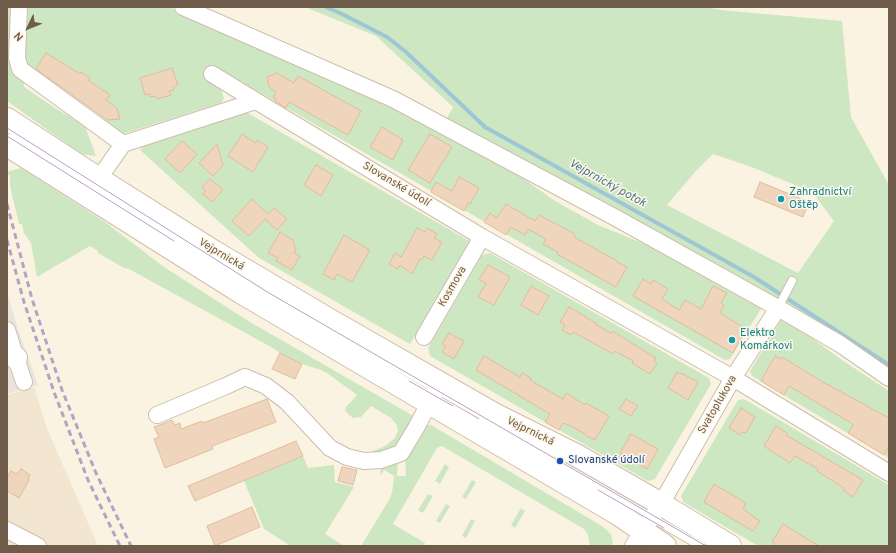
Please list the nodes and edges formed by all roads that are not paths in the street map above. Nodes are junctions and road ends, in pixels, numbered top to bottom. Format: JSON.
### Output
{"nodes":[{"id":1,"x":20,"y":7,"type":"edge"},
{"id":2,"x":183,"y":7,"type":"edge"},
{"id":3,"x":212,"y":74,"type":"dead end"},
{"id":4,"x":256,"y":101,"type":"junction"},
{"id":5,"x":7,"y":119,"type":"edge"},
{"id":6,"x":124,"y":144,"type":"junction"},
{"id":7,"x":7,"y":145,"type":"edge"},
{"id":8,"x":94,"y":187,"type":"junction"},
{"id":9,"x":482,"y":237,"type":"junction"},
{"id":10,"x":792,"y":280,"type":"dead end"},
{"id":11,"x":779,"y":305,"type":"junction"},
{"id":12,"x":7,"y":330,"type":"edge"},
{"id":13,"x":424,"y":337,"type":"dead end"},
{"id":14,"x":733,"y":378,"type":"junction"},
{"id":15,"x":889,"y":378,"type":"edge"},
{"id":16,"x":24,"y":382,"type":"dead end"},
{"id":17,"x":435,"y":392,"type":"junction"},
{"id":18,"x":157,"y":415,"type":"dead end"},
{"id":19,"x":476,"y":416,"type":"dead end"},
{"id":20,"x":889,"y":473,"type":"edge"},
{"id":21,"x":647,"y":525,"type":"edge"},
{"id":22,"x":7,"y":530,"type":"edge"},
{"id":23,"x":38,"y":546,"type":"edge"},
{"id":24,"x":665,"y":546,"type":"edge"},
{"id":25,"x":701,"y":546,"type":"edge"},
{"id":26,"x":730,"y":546,"type":"edge"}],
"edges":[{"from":1,"to":6,"type":"street"},
{"from":2,"to":11,"type":"street"},
{"from":3,"to":4,"type":"street","name":"Slovanské údolí"},
{"from":4,"to":6,"type":"street"},
{"from":4,"to":9,"type":"street","name":"Slovanské údolí"},
{"from":5,"to":8,"type":"main road","name":"Vejprnická"},
{"from":6,"to":8,"type":"street"},
{"from":7,"to":8,"type":"main road","name":"Vejprnická"},
{"from":8,"to":17,"type":"main road","name":"Vejprnická"},
{"from":9,"to":13,"type":"street","name":"Kosmova"},
{"from":9,"to":14,"type":"street","name":"Slovanské údolí"},
{"from":10,"to":11,"type":"lane"},
{"from":11,"to":14,"type":"street","name":"Svatoplukova"},
{"from":11,"to":15,"type":"street"},
{"from":12,"to":16,"type":"street"},
{"from":14,"to":20,"type":"street","name":"Slovanské údolí"},
{"from":14,"to":21,"type":"street","name":"Svatoplukova"},
{"from":17,"to":18,"type":"street"},
{"from":17,"to":21,"type":"main road","name":"Vejprnická"},
{"from":17,"to":21,"type":"main road","name":"Vejprnická"},
{"from":19,"to":21,"type":"lane","name":"Vejprnická"},
{"from":21,"to":24,"type":"main road","name":"Vejprnická"},
{"from":21,"to":25,"type":"lane","name":"Vejprnická"},
{"from":21,"to":26,"type":"main road","name":"Vejprnická"},
{"from":22,"to":23,"type":"street"}]}
